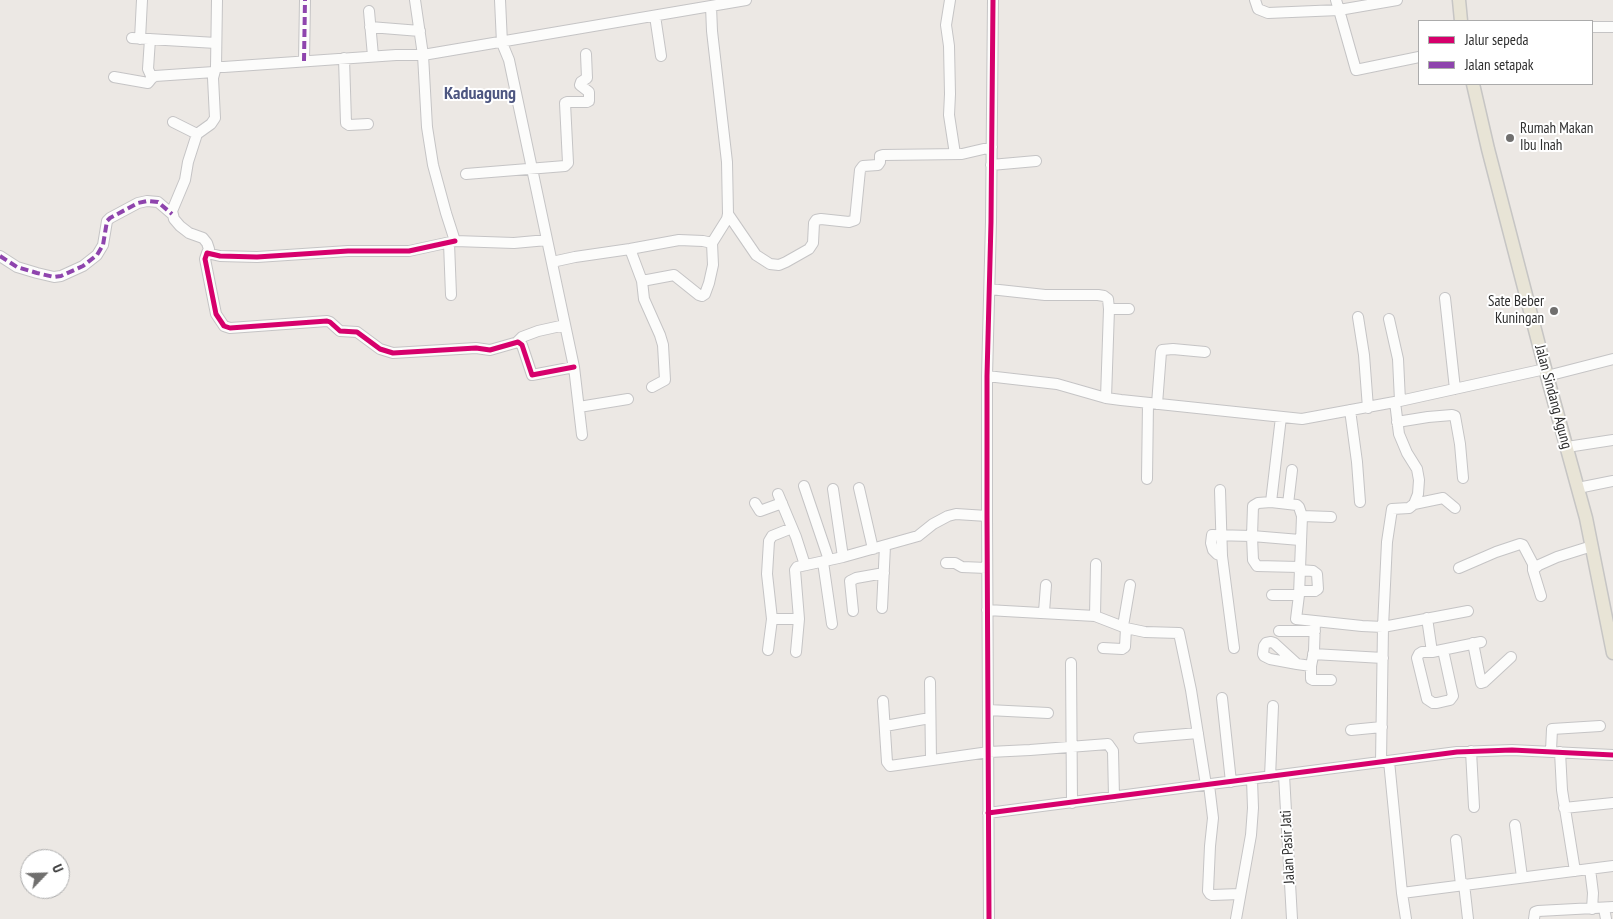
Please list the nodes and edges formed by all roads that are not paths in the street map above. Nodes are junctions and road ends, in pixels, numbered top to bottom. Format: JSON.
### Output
{"nodes":[{"id":1,"x":142,"y":0,"type":"edge"},
{"id":2,"x":217,"y":0,"type":"edge"},
{"id":3,"x":305,"y":0,"type":"edge"},
{"id":4,"x":415,"y":0,"type":"edge"},
{"id":5,"x":500,"y":0,"type":"edge"},
{"id":6,"x":746,"y":0,"type":"edge"},
{"id":7,"x":950,"y":0,"type":"edge"},
{"id":8,"x":993,"y":0,"type":"edge"},
{"id":9,"x":1255,"y":0,"type":"edge"},
{"id":10,"x":1396,"y":0,"type":"edge"},
{"id":11,"x":1459,"y":0,"type":"edge"},
{"id":12,"x":1338,"y":5,"type":"edge"},
{"id":13,"x":711,"y":6,"type":"junction"},
{"id":14,"x":369,"y":11,"type":"dead end"},
{"id":15,"x":654,"y":16,"type":"junction"},
{"id":16,"x":1461,"y":20,"type":"edge"},
{"id":17,"x":370,"y":27,"type":"junction"},
{"id":18,"x":1593,"y":27,"type":"edge"},
{"id":19,"x":1613,"y":27,"type":"edge"},
{"id":20,"x":420,"y":31,"type":"junction"},
{"id":21,"x":140,"y":39,"type":"junction"},
{"id":22,"x":216,"y":43,"type":"junction"},
{"id":23,"x":502,"y":43,"type":"junction"},
{"id":24,"x":586,"y":54,"type":"dead end"},
{"id":25,"x":423,"y":55,"type":"junction"},
{"id":26,"x":373,"y":56,"type":"junction"},
{"id":27,"x":661,"y":56,"type":"dead end"},
{"id":28,"x":1418,"y":57,"type":"edge"},
{"id":29,"x":344,"y":58,"type":"junction"},
{"id":30,"x":304,"y":61,"type":"junction"},
{"id":31,"x":215,"y":70,"type":"junction"},
{"id":32,"x":114,"y":77,"type":"dead end"},
{"id":33,"x":152,"y":78,"type":"junction"},
{"id":34,"x":1472,"y":85,"type":"edge"},
{"id":35,"x":173,"y":122,"type":"dead end"},
{"id":36,"x":368,"y":124,"type":"dead end"},
{"id":37,"x":196,"y":134,"type":"junction"},
{"id":38,"x":992,"y":147,"type":"junction"},
{"id":39,"x":955,"y":154,"type":"junction"},
{"id":40,"x":1036,"y":161,"type":"dead end"},
{"id":41,"x":992,"y":165,"type":"junction"},
{"id":42,"x":533,"y":168,"type":"junction"},
{"id":43,"x":466,"y":174,"type":"dead end"},
{"id":44,"x":172,"y":214,"type":"junction"},
{"id":45,"x":728,"y":214,"type":"junction"},
{"id":46,"x":547,"y":240,"type":"junction"},
{"id":47,"x":452,"y":242,"type":"junction"},
{"id":48,"x":712,"y":243,"type":"junction"},
{"id":49,"x":630,"y":250,"type":"junction"},
{"id":50,"x":207,"y":253,"type":"junction"},
{"id":51,"x":0,"y":256,"type":"edge"},
{"id":52,"x":552,"y":262,"type":"junction"},
{"id":53,"x":642,"y":281,"type":"junction"},
{"id":54,"x":990,"y":290,"type":"junction"},
{"id":55,"x":451,"y":295,"type":"dead end"},
{"id":56,"x":1445,"y":298,"type":"dead end"},
{"id":57,"x":1109,"y":309,"type":"junction"},
{"id":58,"x":1129,"y":310,"type":"dead end"},
{"id":59,"x":1358,"y":317,"type":"dead end"},
{"id":60,"x":1389,"y":320,"type":"dead end"},
{"id":61,"x":565,"y":325,"type":"junction"},
{"id":62,"x":517,"y":342,"type":"junction"},
{"id":63,"x":1205,"y":352,"type":"dead end"},
{"id":64,"x":1613,"y":359,"type":"edge"},
{"id":65,"x":574,"y":367,"type":"junction"},
{"id":66,"x":1546,"y":373,"type":"junction"},
{"id":67,"x":988,"y":376,"type":"junction"},
{"id":68,"x":652,"y":387,"type":"dead end"},
{"id":69,"x":1455,"y":389,"type":"junction"},
{"id":70,"x":1106,"y":398,"type":"junction"},
{"id":71,"x":628,"y":399,"type":"dead end"},
{"id":72,"x":1397,"y":402,"type":"junction"},
{"id":73,"x":1153,"y":403,"type":"junction"},
{"id":74,"x":579,"y":407,"type":"junction"},
{"id":75,"x":1368,"y":408,"type":"junction"},
{"id":76,"x":1350,"y":410,"type":"junction"},
{"id":77,"x":1281,"y":417,"type":"junction"},
{"id":78,"x":1397,"y":422,"type":"junction"},
{"id":79,"x":582,"y":435,"type":"dead end"},
{"id":80,"x":1613,"y":440,"type":"edge"},
{"id":81,"x":1566,"y":447,"type":"junction"},
{"id":82,"x":1292,"y":470,"type":"dead end"},
{"id":83,"x":1463,"y":478,"type":"dead end"},
{"id":84,"x":1147,"y":479,"type":"dead end"},
{"id":85,"x":1613,"y":481,"type":"edge"},
{"id":86,"x":804,"y":486,"type":"dead end"},
{"id":87,"x":859,"y":488,"type":"dead end"},
{"id":88,"x":1578,"y":488,"type":"junction"},
{"id":89,"x":833,"y":489,"type":"dead end"},
{"id":90,"x":1220,"y":490,"type":"dead end"},
{"id":91,"x":1271,"y":502,"type":"junction"},
{"id":92,"x":1360,"y":502,"type":"dead end"},
{"id":93,"x":755,"y":503,"type":"dead end"},
{"id":94,"x":1288,"y":504,"type":"junction"},
{"id":95,"x":1414,"y":504,"type":"junction"},
{"id":96,"x":1455,"y":508,"type":"dead end"},
{"id":97,"x":987,"y":516,"type":"junction"},
{"id":98,"x":1302,"y":516,"type":"junction"},
{"id":99,"x":1330,"y":517,"type":"dead end"},
{"id":100,"x":792,"y":528,"type":"junction"},
{"id":101,"x":1213,"y":535,"type":"junction"},
{"id":102,"x":1252,"y":536,"type":"junction"},
{"id":103,"x":1300,"y":540,"type":"junction"},
{"id":104,"x":885,"y":546,"type":"junction"},
{"id":105,"x":1592,"y":546,"type":"junction"},
{"id":106,"x":873,"y":549,"type":"junction"},
{"id":107,"x":843,"y":557,"type":"junction"},
{"id":108,"x":826,"y":561,"type":"junction"},
{"id":109,"x":946,"y":563,"type":"dead end"},
{"id":110,"x":1096,"y":564,"type":"dead end"},
{"id":111,"x":805,"y":566,"type":"junction"},
{"id":112,"x":987,"y":568,"type":"junction"},
{"id":113,"x":1299,"y":568,"type":"junction"},
{"id":114,"x":1459,"y":568,"type":"dead end"},
{"id":115,"x":1533,"y":570,"type":"junction"},
{"id":116,"x":884,"y":573,"type":"junction"},
{"id":117,"x":1046,"y":585,"type":"dead end"},
{"id":118,"x":1130,"y":585,"type":"dead end"},
{"id":119,"x":1299,"y":593,"type":"junction"},
{"id":120,"x":1272,"y":595,"type":"dead end"},
{"id":121,"x":1541,"y":596,"type":"dead end"},
{"id":122,"x":882,"y":608,"type":"dead end"},
{"id":123,"x":853,"y":610,"type":"dead end"},
{"id":124,"x":987,"y":610,"type":"junction"},
{"id":125,"x":1468,"y":611,"type":"dead end"},
{"id":126,"x":1044,"y":612,"type":"junction"},
{"id":127,"x":1095,"y":616,"type":"junction"},
{"id":128,"x":1427,"y":618,"type":"junction"},
{"id":129,"x":772,"y":619,"type":"junction"},
{"id":130,"x":798,"y":619,"type":"junction"},
{"id":131,"x":1296,"y":619,"type":"junction"},
{"id":132,"x":832,"y":624,"type":"dead end"},
{"id":133,"x":1315,"y":626,"type":"junction"},
{"id":134,"x":1125,"y":627,"type":"junction"},
{"id":135,"x":1383,"y":627,"type":"junction"},
{"id":136,"x":1279,"y":631,"type":"dead end"},
{"id":137,"x":1294,"y":631,"type":"junction"},
{"id":138,"x":1611,"y":633,"type":"edge"},
{"id":139,"x":1103,"y":648,"type":"dead end"},
{"id":140,"x":1234,"y":648,"type":"dead end"},
{"id":141,"x":768,"y":650,"type":"dead end"},
{"id":142,"x":1437,"y":651,"type":"junction"},
{"id":143,"x":796,"y":652,"type":"dead end"},
{"id":144,"x":1613,"y":653,"type":"edge"},
{"id":145,"x":1313,"y":654,"type":"junction"},
{"id":146,"x":1511,"y":657,"type":"dead end"},
{"id":147,"x":1383,"y":658,"type":"junction"},
{"id":148,"x":1071,"y":663,"type":"dead end"},
{"id":149,"x":1297,"y":664,"type":"dead end"},
{"id":150,"x":1311,"y":666,"type":"junction"},
{"id":151,"x":1331,"y":680,"type":"dead end"},
{"id":152,"x":930,"y":682,"type":"dead end"},
{"id":153,"x":1222,"y":698,"type":"dead end"},
{"id":154,"x":883,"y":701,"type":"dead end"},
{"id":155,"x":1273,"y":706,"type":"dead end"},
{"id":156,"x":988,"y":710,"type":"junction"},
{"id":157,"x":1048,"y":713,"type":"dead end"},
{"id":158,"x":930,"y":718,"type":"junction"},
{"id":159,"x":885,"y":726,"type":"junction"},
{"id":160,"x":1600,"y":726,"type":"dead end"},
{"id":161,"x":1382,"y":727,"type":"junction"},
{"id":162,"x":1351,"y":730,"type":"dead end"},
{"id":163,"x":1198,"y":733,"type":"junction"},
{"id":164,"x":1139,"y":738,"type":"dead end"},
{"id":165,"x":1071,"y":747,"type":"junction"},
{"id":166,"x":1471,"y":751,"type":"junction"},
{"id":167,"x":988,"y":752,"type":"junction"},
{"id":168,"x":1555,"y":752,"type":"junction"},
{"id":169,"x":1613,"y":755,"type":"edge"},
{"id":170,"x":931,"y":760,"type":"junction"},
{"id":171,"x":1385,"y":762,"type":"junction"},
{"id":172,"x":1284,"y":775,"type":"junction"},
{"id":173,"x":1270,"y":777,"type":"junction"},
{"id":174,"x":1252,"y":780,"type":"junction"},
{"id":175,"x":1231,"y":782,"type":"junction"},
{"id":176,"x":1208,"y":785,"type":"junction"},
{"id":177,"x":1114,"y":797,"type":"junction"},
{"id":178,"x":1072,"y":803,"type":"junction"},
{"id":179,"x":1613,"y":803,"type":"edge"},
{"id":180,"x":1474,"y":807,"type":"dead end"},
{"id":181,"x":1564,"y":808,"type":"junction"},
{"id":182,"x":988,"y":813,"type":"junction"},
{"id":183,"x":1515,"y":825,"type":"dead end"},
{"id":184,"x":1456,"y":840,"type":"dead end"},
{"id":185,"x":1613,"y":866,"type":"edge"},
{"id":186,"x":1590,"y":869,"type":"junction"},
{"id":187,"x":1575,"y":871,"type":"junction"},
{"id":188,"x":1522,"y":877,"type":"junction"},
{"id":189,"x":1463,"y":884,"type":"junction"},
{"id":190,"x":1402,"y":893,"type":"junction"},
{"id":191,"x":1240,"y":894,"type":"junction"},
{"id":192,"x":1609,"y":907,"type":"edge"},
{"id":193,"x":1592,"y":909,"type":"junction"},
{"id":194,"x":990,"y":919,"type":"edge"},
{"id":195,"x":1236,"y":919,"type":"edge"},
{"id":196,"x":1292,"y":919,"type":"edge"},
{"id":197,"x":1406,"y":919,"type":"edge"},
{"id":198,"x":1468,"y":919,"type":"edge"},
{"id":199,"x":1534,"y":919,"type":"edge"},
{"id":200,"x":1606,"y":919,"type":"edge"}],
"edges":[{"from":1,"to":21,"type":"street"},
{"from":2,"to":22,"type":"street"},
{"from":3,"to":30,"type":"street"},
{"from":4,"to":20,"type":"street"},
{"from":5,"to":23,"type":"street"},
{"from":6,"to":13,"type":"street"},
{"from":7,"to":39,"type":"street"},
{"from":8,"to":38,"type":"street"},
{"from":9,"to":12,"type":"street"},
{"from":10,"to":12,"type":"street"},
{"from":11,"to":16,"type":"main road"},
{"from":12,"to":28,"type":"street"},
{"from":13,"to":15,"type":"street"},
{"from":13,"to":45,"type":"street"},
{"from":14,"to":17,"type":"street"},
{"from":15,"to":23,"type":"street"},
{"from":15,"to":27,"type":"street"},
{"from":17,"to":20,"type":"street"},
{"from":17,"to":26,"type":"street"},
{"from":18,"to":19,"type":"street"},
{"from":20,"to":25,"type":"street"},
{"from":21,"to":22,"type":"street"},
{"from":21,"to":33,"type":"street"},
{"from":22,"to":31,"type":"street"},
{"from":23,"to":25,"type":"street"},
{"from":23,"to":42,"type":"street"},
{"from":24,"to":42,"type":"street"},
{"from":25,"to":26,"type":"street"},
{"from":25,"to":47,"type":"street"},
{"from":26,"to":29,"type":"street"},
{"from":29,"to":30,"type":"street"},
{"from":29,"to":36,"type":"street"},
{"from":30,"to":31,"type":"street"},
{"from":31,"to":33,"type":"street"},
{"from":31,"to":37,"type":"street"},
{"from":32,"to":33,"type":"street"},
{"from":34,"to":66,"type":"main road","name":"Jalan Sindang Agung"},
{"from":35,"to":37,"type":"street"},
{"from":37,"to":44,"type":"street"},
{"from":38,"to":39,"type":"street"},
{"from":38,"to":41,"type":"street"},
{"from":39,"to":45,"type":"street"},
{"from":40,"to":41,"type":"street"},
{"from":41,"to":54,"type":"street"},
{"from":42,"to":43,"type":"street"},
{"from":42,"to":46,"type":"street"},
{"from":44,"to":50,"type":"street"},
{"from":44,"to":51,"type":"street"},
{"from":45,"to":48,"type":"street"},
{"from":46,"to":47,"type":"street"},
{"from":46,"to":52,"type":"street"},
{"from":47,"to":50,"type":"street"},
{"from":47,"to":55,"type":"street"},
{"from":48,"to":49,"type":"street"},
{"from":48,"to":53,"type":"street"},
{"from":49,"to":52,"type":"street"},
{"from":49,"to":53,"type":"street"},
{"from":50,"to":62,"type":"street"},
{"from":52,"to":61,"type":"street"},
{"from":53,"to":68,"type":"street"},
{"from":54,"to":57,"type":"street"},
{"from":54,"to":67,"type":"street"},
{"from":56,"to":69,"type":"street"},
{"from":57,"to":58,"type":"street"},
{"from":57,"to":70,"type":"street"},
{"from":59,"to":75,"type":"street"},
{"from":60,"to":72,"type":"street"},
{"from":61,"to":62,"type":"street"},
{"from":61,"to":65,"type":"street"},
{"from":62,"to":65,"type":"street"},
{"from":63,"to":73,"type":"street"},
{"from":64,"to":66,"type":"street"},
{"from":65,"to":74,"type":"street"},
{"from":66,"to":69,"type":"street"},
{"from":66,"to":81,"type":"main road","name":"Jalan Sindang Agung"},
{"from":67,"to":70,"type":"street"},
{"from":67,"to":97,"type":"street"},
{"from":69,"to":72,"type":"street"},
{"from":70,"to":73,"type":"street"},
{"from":71,"to":74,"type":"street"},
{"from":72,"to":75,"type":"street"},
{"from":72,"to":78,"type":"street"},
{"from":73,"to":77,"type":"street"},
{"from":73,"to":84,"type":"street"},
{"from":74,"to":79,"type":"street"},
{"from":75,"to":76,"type":"street"},
{"from":76,"to":77,"type":"street"},
{"from":76,"to":92,"type":"street"},
{"from":77,"to":91,"type":"street"},
{"from":78,"to":83,"type":"street"},
{"from":78,"to":95,"type":"street"},
{"from":80,"to":81,"type":"street"},
{"from":81,"to":88,"type":"main road","name":"Jalan Sindang Agung"},
{"from":82,"to":94,"type":"street"},
{"from":85,"to":88,"type":"street"},
{"from":86,"to":108,"type":"street"},
{"from":87,"to":106,"type":"street"},
{"from":88,"to":105,"type":"main road","name":"Jalan Sindang Agung"},
{"from":89,"to":107,"type":"street"},
{"from":90,"to":101,"type":"street"},
{"from":91,"to":94,"type":"street"},
{"from":91,"to":102,"type":"street"},
{"from":93,"to":100,"type":"street"},
{"from":94,"to":98,"type":"street"},
{"from":95,"to":96,"type":"street"},
{"from":95,"to":135,"type":"street"},
{"from":97,"to":104,"type":"street"},
{"from":97,"to":112,"type":"street"},
{"from":98,"to":99,"type":"street"},
{"from":98,"to":103,"type":"street"},
{"from":100,"to":111,"type":"street"},
{"from":100,"to":129,"type":"street"},
{"from":101,"to":102,"type":"street"},
{"from":101,"to":140,"type":"street"},
{"from":102,"to":103,"type":"street"},
{"from":102,"to":113,"type":"street"},
{"from":103,"to":113,"type":"street"},
{"from":104,"to":106,"type":"street"},
{"from":104,"to":116,"type":"street"},
{"from":105,"to":115,"type":"street"},
{"from":105,"to":138,"type":"main road","name":"Jalan Sindang Agung"},
{"from":106,"to":107,"type":"street"},
{"from":107,"to":108,"type":"street"},
{"from":108,"to":111,"type":"street"},
{"from":108,"to":132,"type":"street"},
{"from":109,"to":112,"type":"street"},
{"from":110,"to":127,"type":"street"},
{"from":111,"to":130,"type":"street"},
{"from":112,"to":124,"type":"street"},
{"from":113,"to":119,"type":"street"},
{"from":113,"to":119,"type":"street"},
{"from":114,"to":115,"type":"street"},
{"from":115,"to":121,"type":"street"},
{"from":116,"to":122,"type":"street"},
{"from":116,"to":123,"type":"street"},
{"from":117,"to":126,"type":"street"},
{"from":118,"to":134,"type":"street"},
{"from":119,"to":120,"type":"street"},
{"from":119,"to":131,"type":"street"},
{"from":124,"to":126,"type":"street"},
{"from":124,"to":156,"type":"street"},
{"from":125,"to":128,"type":"street"},
{"from":126,"to":127,"type":"street"},
{"from":127,"to":134,"type":"street"},
{"from":128,"to":135,"type":"street"},
{"from":128,"to":142,"type":"street"},
{"from":129,"to":130,"type":"street"},
{"from":129,"to":141,"type":"street"},
{"from":130,"to":143,"type":"street"},
{"from":131,"to":133,"type":"street"},
{"from":131,"to":137,"type":"street"},
{"from":133,"to":135,"type":"street"},
{"from":133,"to":137,"type":"street"},
{"from":133,"to":145,"type":"street"},
{"from":134,"to":139,"type":"street"},
{"from":134,"to":163,"type":"street"},
{"from":135,"to":147,"type":"street"},
{"from":136,"to":137,"type":"street"},
{"from":138,"to":144,"type":"main road","name":"Jalan Sindang Agung"},
{"from":142,"to":142,"type":"street"},
{"from":142,"to":146,"type":"street"},
{"from":145,"to":147,"type":"street"},
{"from":145,"to":150,"type":"street"},
{"from":147,"to":161,"type":"street"},
{"from":148,"to":165,"type":"street"},
{"from":149,"to":150,"type":"street"},
{"from":150,"to":151,"type":"street"},
{"from":152,"to":158,"type":"street"},
{"from":153,"to":175,"type":"street"},
{"from":154,"to":159,"type":"street"},
{"from":155,"to":173,"type":"street"},
{"from":156,"to":157,"type":"street"},
{"from":156,"to":167,"type":"street"},
{"from":158,"to":159,"type":"street"},
{"from":158,"to":170,"type":"street"},
{"from":159,"to":170,"type":"street"},
{"from":160,"to":168,"type":"street"},
{"from":161,"to":162,"type":"street"},
{"from":161,"to":171,"type":"street"},
{"from":163,"to":164,"type":"street"},
{"from":163,"to":176,"type":"street"},
{"from":165,"to":167,"type":"street"},
{"from":165,"to":177,"type":"street"},
{"from":165,"to":178,"type":"street"},
{"from":166,"to":168,"type":"street"},
{"from":166,"to":171,"type":"street"},
{"from":166,"to":180,"type":"street"},
{"from":167,"to":170,"type":"street"},
{"from":167,"to":182,"type":"street"},
{"from":168,"to":169,"type":"street"},
{"from":168,"to":181,"type":"street"},
{"from":171,"to":172,"type":"street"},
{"from":171,"to":190,"type":"street"},
{"from":172,"to":173,"type":"street"},
{"from":172,"to":196,"type":"street","name":"Jalan Pasir Jati"},
{"from":173,"to":174,"type":"street"},
{"from":174,"to":175,"type":"street"},
{"from":174,"to":191,"type":"street"},
{"from":175,"to":176,"type":"street"},
{"from":176,"to":177,"type":"street"},
{"from":176,"to":191,"type":"street"},
{"from":177,"to":178,"type":"street"},
{"from":178,"to":182,"type":"street"},
{"from":179,"to":181,"type":"street"},
{"from":181,"to":187,"type":"street"},
{"from":182,"to":194,"type":"street"},
{"from":183,"to":188,"type":"street"},
{"from":184,"to":189,"type":"street"},
{"from":185,"to":186,"type":"street"},
{"from":186,"to":187,"type":"street"},
{"from":186,"to":193,"type":"street"},
{"from":187,"to":188,"type":"street"},
{"from":188,"to":189,"type":"street"},
{"from":189,"to":190,"type":"street"},
{"from":189,"to":198,"type":"street"},
{"from":190,"to":197,"type":"street"},
{"from":191,"to":195,"type":"street"},
{"from":192,"to":193,"type":"street"},
{"from":192,"to":200,"type":"street"},
{"from":193,"to":199,"type":"street"}]}
